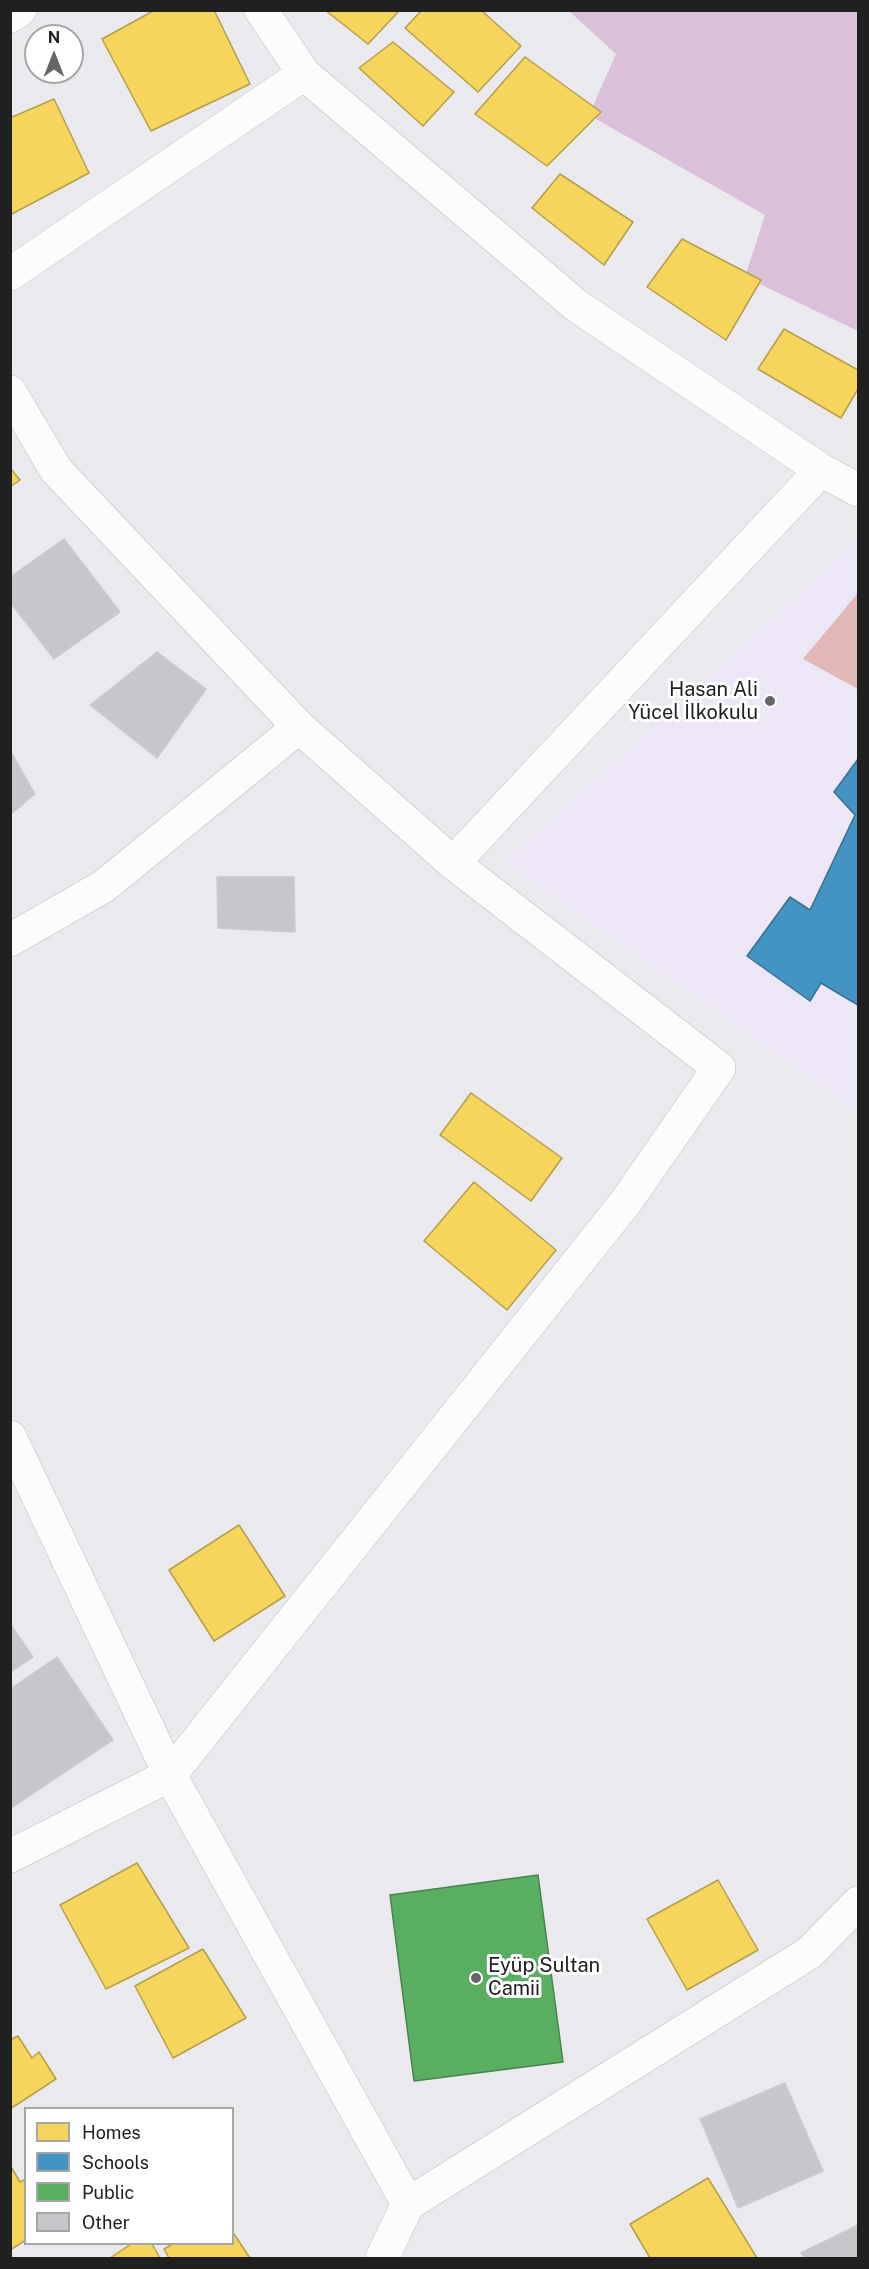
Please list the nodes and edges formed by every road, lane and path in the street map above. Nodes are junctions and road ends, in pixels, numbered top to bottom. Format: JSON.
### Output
{"nodes":[{"id":1,"x":20,"y":10,"type":"edge"},
{"id":2,"x":261,"y":10,"type":"edge"},
{"id":3,"x":10,"y":16,"type":"edge"},
{"id":4,"x":304,"y":74,"type":"junction"},
{"id":5,"x":10,"y":274,"type":"edge"},
{"id":6,"x":10,"y":392,"type":"edge"},
{"id":7,"x":822,"y":470,"type":"junction"},
{"id":8,"x":858,"y":490,"type":"edge"},
{"id":9,"x":299,"y":727,"type":"junction"},
{"id":10,"x":453,"y":863,"type":"junction"},
{"id":11,"x":10,"y":940,"type":"edge"},
{"id":12,"x":10,"y":1437,"type":"edge"},
{"id":13,"x":170,"y":1775,"type":"junction"},
{"id":14,"x":10,"y":1856,"type":"edge"},
{"id":15,"x":858,"y":1903,"type":"edge"},
{"id":16,"x":408,"y":2204,"type":"junction"},
{"id":17,"x":382,"y":2259,"type":"edge"}],
"edges":[{"from":1,"to":3,"type":"street"},
{"from":2,"to":4,"type":"street"},
{"from":4,"to":5,"type":"street"},
{"from":4,"to":7,"type":"street"},
{"from":6,"to":9,"type":"street"},
{"from":7,"to":8,"type":"street"},
{"from":7,"to":10,"type":"street"},
{"from":9,"to":10,"type":"street"},
{"from":9,"to":11,"type":"street"},
{"from":10,"to":13,"type":"street"},
{"from":12,"to":13,"type":"street"},
{"from":13,"to":14,"type":"street"},
{"from":13,"to":16,"type":"street"},
{"from":15,"to":16,"type":"street"},
{"from":16,"to":17,"type":"street"}]}
